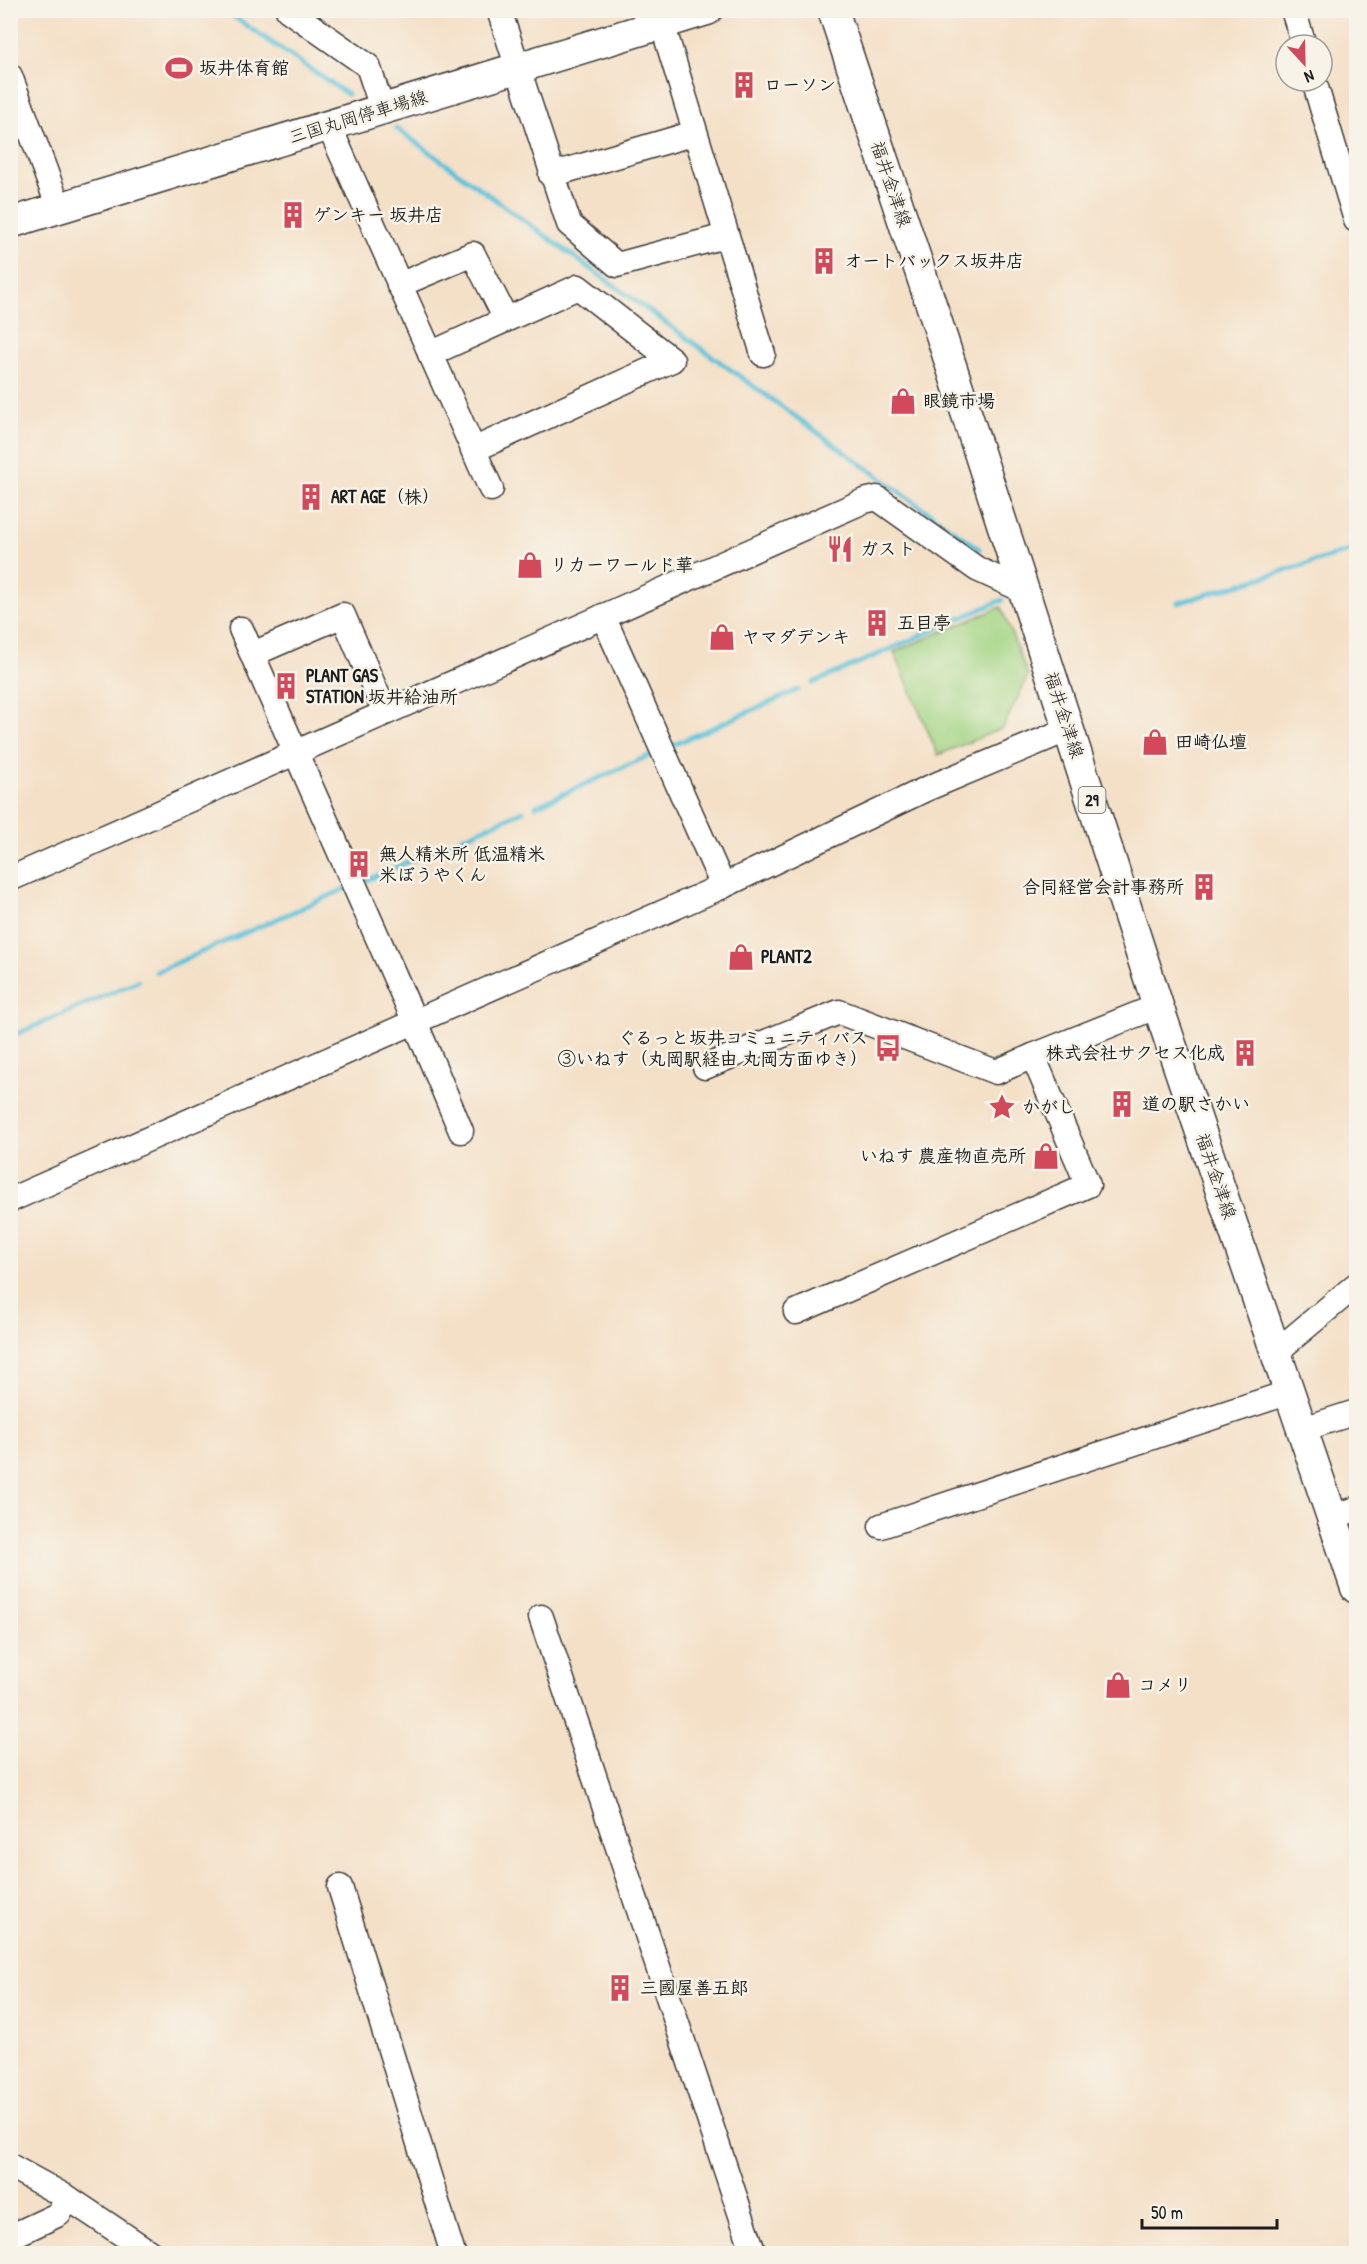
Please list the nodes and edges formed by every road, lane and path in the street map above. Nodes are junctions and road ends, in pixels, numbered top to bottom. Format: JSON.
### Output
{"nodes":[{"id":1,"x":288,"y":10,"type":"edge"},
{"id":2,"x":499,"y":10,"type":"edge"},
{"id":3,"x":707,"y":10,"type":"edge"},
{"id":4,"x":833,"y":10,"type":"edge"},
{"id":5,"x":1293,"y":10,"type":"edge"},
{"id":6,"x":660,"y":17,"type":"edge"},
{"id":7,"x":1300,"y":33,"type":"edge"},
{"id":8,"x":518,"y":68,"type":"junction"},
{"id":9,"x":10,"y":76,"type":"edge"},
{"id":10,"x":1318,"y":93,"type":"edge"},
{"id":11,"x":382,"y":108,"type":"junction"},
{"id":12,"x":329,"y":126,"type":"junction"},
{"id":13,"x":695,"y":133,"type":"junction"},
{"id":14,"x":551,"y":175,"type":"junction"},
{"id":15,"x":59,"y":208,"type":"junction"},
{"id":16,"x":1356,"y":220,"type":"edge"},
{"id":17,"x":10,"y":223,"type":"edge"},
{"id":18,"x":725,"y":236,"type":"junction"},
{"id":19,"x":399,"y":285,"type":"junction"},
{"id":20,"x":506,"y":319,"type":"junction"},
{"id":21,"x":430,"y":354,"type":"junction"},
{"id":22,"x":763,"y":354,"type":"dead end"},
{"id":23,"x":473,"y":450,"type":"junction"},
{"id":24,"x":491,"y":489,"type":"dead end"},
{"id":25,"x":1025,"y":591,"type":"junction"},
{"id":26,"x":603,"y":616,"type":"junction"},
{"id":27,"x":241,"y":629,"type":"dead end"},
{"id":28,"x":253,"y":654,"type":"junction"},
{"id":29,"x":385,"y":712,"type":"junction"},
{"id":30,"x":1069,"y":729,"type":"junction"},
{"id":31,"x":296,"y":751,"type":"junction"},
{"id":32,"x":10,"y":879,"type":"edge"},
{"id":33,"x":723,"y":886,"type":"junction"},
{"id":34,"x":1158,"y":1006,"type":"junction"},
{"id":35,"x":415,"y":1022,"type":"junction"},
{"id":36,"x":1033,"y":1056,"type":"junction"},
{"id":37,"x":705,"y":1067,"type":"dead end"},
{"id":38,"x":461,"y":1131,"type":"dead end"},
{"id":39,"x":10,"y":1200,"type":"edge"},
{"id":40,"x":1356,"y":1285,"type":"edge"},
{"id":41,"x":796,"y":1312,"type":"dead end"},
{"id":42,"x":1276,"y":1353,"type":"junction"},
{"id":43,"x":1290,"y":1392,"type":"junction"},
{"id":44,"x":1356,"y":1412,"type":"edge"},
{"id":45,"x":1303,"y":1429,"type":"junction"},
{"id":46,"x":1345,"y":1513,"type":"edge"},
{"id":47,"x":881,"y":1526,"type":"dead end"},
{"id":48,"x":1356,"y":1588,"type":"edge"},
{"id":49,"x":541,"y":1617,"type":"dead end"},
{"id":50,"x":340,"y":1887,"type":"dead end"},
{"id":51,"x":10,"y":2166,"type":"edge"},
{"id":52,"x":68,"y":2198,"type":"junction"},
{"id":53,"x":10,"y":2237,"type":"edge"},
{"id":54,"x":152,"y":2253,"type":"edge"},
{"id":55,"x":453,"y":2253,"type":"edge"},
{"id":56,"x":754,"y":2253,"type":"edge"}],
"edges":[{"from":1,"to":11,"type":"street"},
{"from":2,"to":8,"type":"street"},
{"from":3,"to":6,"type":"main road","name":"三国丸岡停車場線"},
{"from":4,"to":25,"type":"main road","name":"福井金津線","number":"29"},
{"from":5,"to":7,"type":"street"},
{"from":6,"to":8,"type":"main road","name":"三国丸岡停車場線"},
{"from":6,"to":13,"type":"street"},
{"from":8,"to":11,"type":"main road","name":"三国丸岡停車場線"},
{"from":8,"to":14,"type":"street"},
{"from":9,"to":15,"type":"street"},
{"from":10,"to":16,"type":"street"},
{"from":11,"to":12,"type":"main road","name":"三国丸岡停車場線"},
{"from":12,"to":15,"type":"main road","name":"三国丸岡停車場線"},
{"from":12,"to":19,"type":"street"},
{"from":13,"to":14,"type":"street"},
{"from":13,"to":18,"type":"street"},
{"from":14,"to":18,"type":"street"},
{"from":15,"to":17,"type":"main road","name":"三国丸岡停車場線"},
{"from":18,"to":22,"type":"street"},
{"from":19,"to":20,"type":"street"},
{"from":19,"to":21,"type":"street"},
{"from":20,"to":21,"type":"street"},
{"from":20,"to":23,"type":"street"},
{"from":21,"to":23,"type":"street"},
{"from":23,"to":24,"type":"street"},
{"from":25,"to":26,"type":"street"},
{"from":25,"to":30,"type":"main road","name":"福井金津線","number":"29"},
{"from":26,"to":29,"type":"street"},
{"from":26,"to":33,"type":"street"},
{"from":27,"to":28,"type":"street"},
{"from":28,"to":29,"type":"street"},
{"from":28,"to":31,"type":"street"},
{"from":29,"to":31,"type":"street"},
{"from":30,"to":33,"type":"street"},
{"from":30,"to":34,"type":"main road","name":"福井金津線","number":"29"},
{"from":31,"to":32,"type":"street"},
{"from":31,"to":35,"type":"street"},
{"from":33,"to":35,"type":"street"},
{"from":34,"to":36,"type":"street"},
{"from":34,"to":42,"type":"main road","name":"福井金津線","number":"29"},
{"from":35,"to":38,"type":"street"},
{"from":35,"to":39,"type":"street"},
{"from":36,"to":37,"type":"street"},
{"from":36,"to":41,"type":"street"},
{"from":40,"to":42,"type":"street"},
{"from":42,"to":43,"type":"main road","name":"福井金津線","number":"29"},
{"from":43,"to":45,"type":"main road","name":"福井金津線","number":"29"},
{"from":43,"to":47,"type":"street"},
{"from":44,"to":45,"type":"street"},
{"from":45,"to":46,"type":"main road","name":"福井金津線","number":"29"},
{"from":46,"to":48,"type":"main road","name":"福井金津線","number":"29"},
{"from":49,"to":56,"type":"street"},
{"from":50,"to":55,"type":"street"},
{"from":51,"to":52,"type":"street"},
{"from":52,"to":53,"type":"street"},
{"from":52,"to":54,"type":"street"}]}
